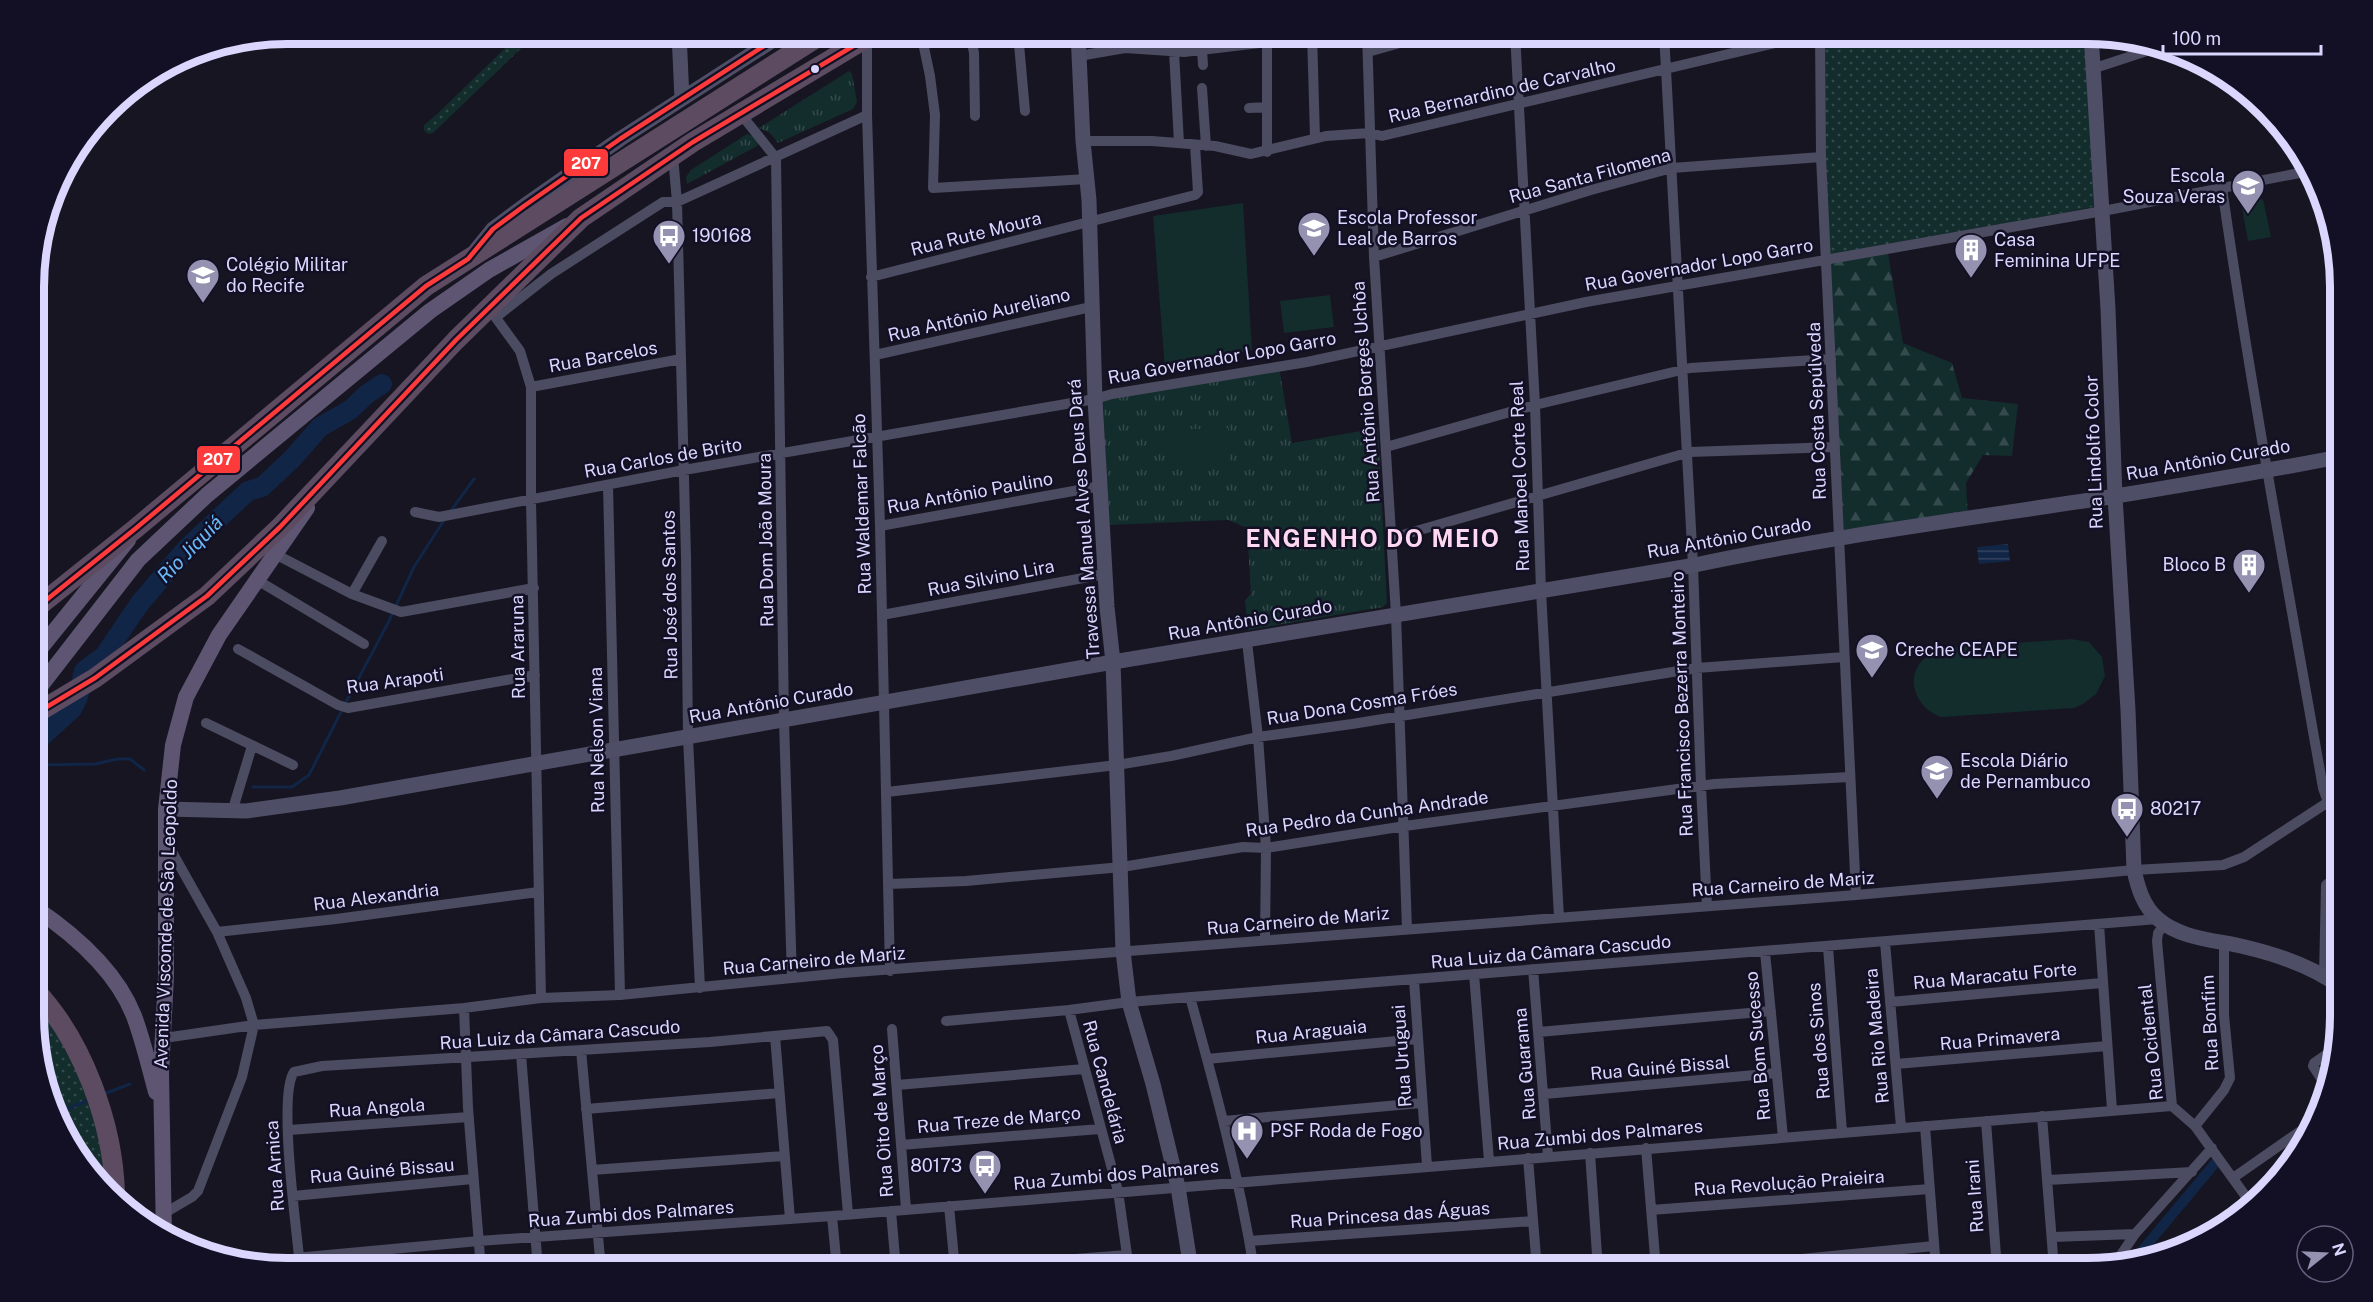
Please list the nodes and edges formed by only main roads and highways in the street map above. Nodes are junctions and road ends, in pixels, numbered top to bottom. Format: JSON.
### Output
{"nodes":[{"id":1,"x":807,"y":44,"type":"edge"},
{"id":2,"x":856,"y":44,"type":"edge"},
{"id":3,"x":581,"y":218,"type":"junction"},
{"id":4,"x":330,"y":476,"type":"junction"},
{"id":5,"x":135,"y":529,"type":"junction"},
{"id":6,"x":44,"y":602,"type":"edge"},
{"id":7,"x":44,"y":644,"type":"edge"},
{"id":8,"x":44,"y":681,"type":"edge"},
{"id":9,"x":44,"y":709,"type":"edge"},
{"id":10,"x":44,"y":915,"type":"edge"},
{"id":11,"x":44,"y":1000,"type":"edge"},
{"id":12,"x":162,"y":1116,"type":"junction"},
{"id":13,"x":114,"y":1186,"type":"edge"},
{"id":14,"x":163,"y":1225,"type":"edge"}],
"edges":[{"from":1,"to":5,"type":"highway"},
{"from":2,"to":3,"type":"highway","name":"Avenida Visconde de São Leopoldo"},
{"from":3,"to":4,"type":"highway","name":"Avenida Visconde de São Leopoldo"},
{"from":3,"to":8,"type":"main road"},
{"from":4,"to":9,"type":"highway","name":"Avenida Visconde de São Leopoldo"},
{"from":4,"to":12,"type":"main road","name":"Avenida Visconde de São Leopoldo"},
{"from":5,"to":6,"type":"highway"},
{"from":5,"to":7,"type":"main road"},
{"from":10,"to":12,"type":"main road"},
{"from":11,"to":13,"type":"highway"},
{"from":12,"to":14,"type":"main road","name":"Avenida Visconde de São Leopoldo"}]}
